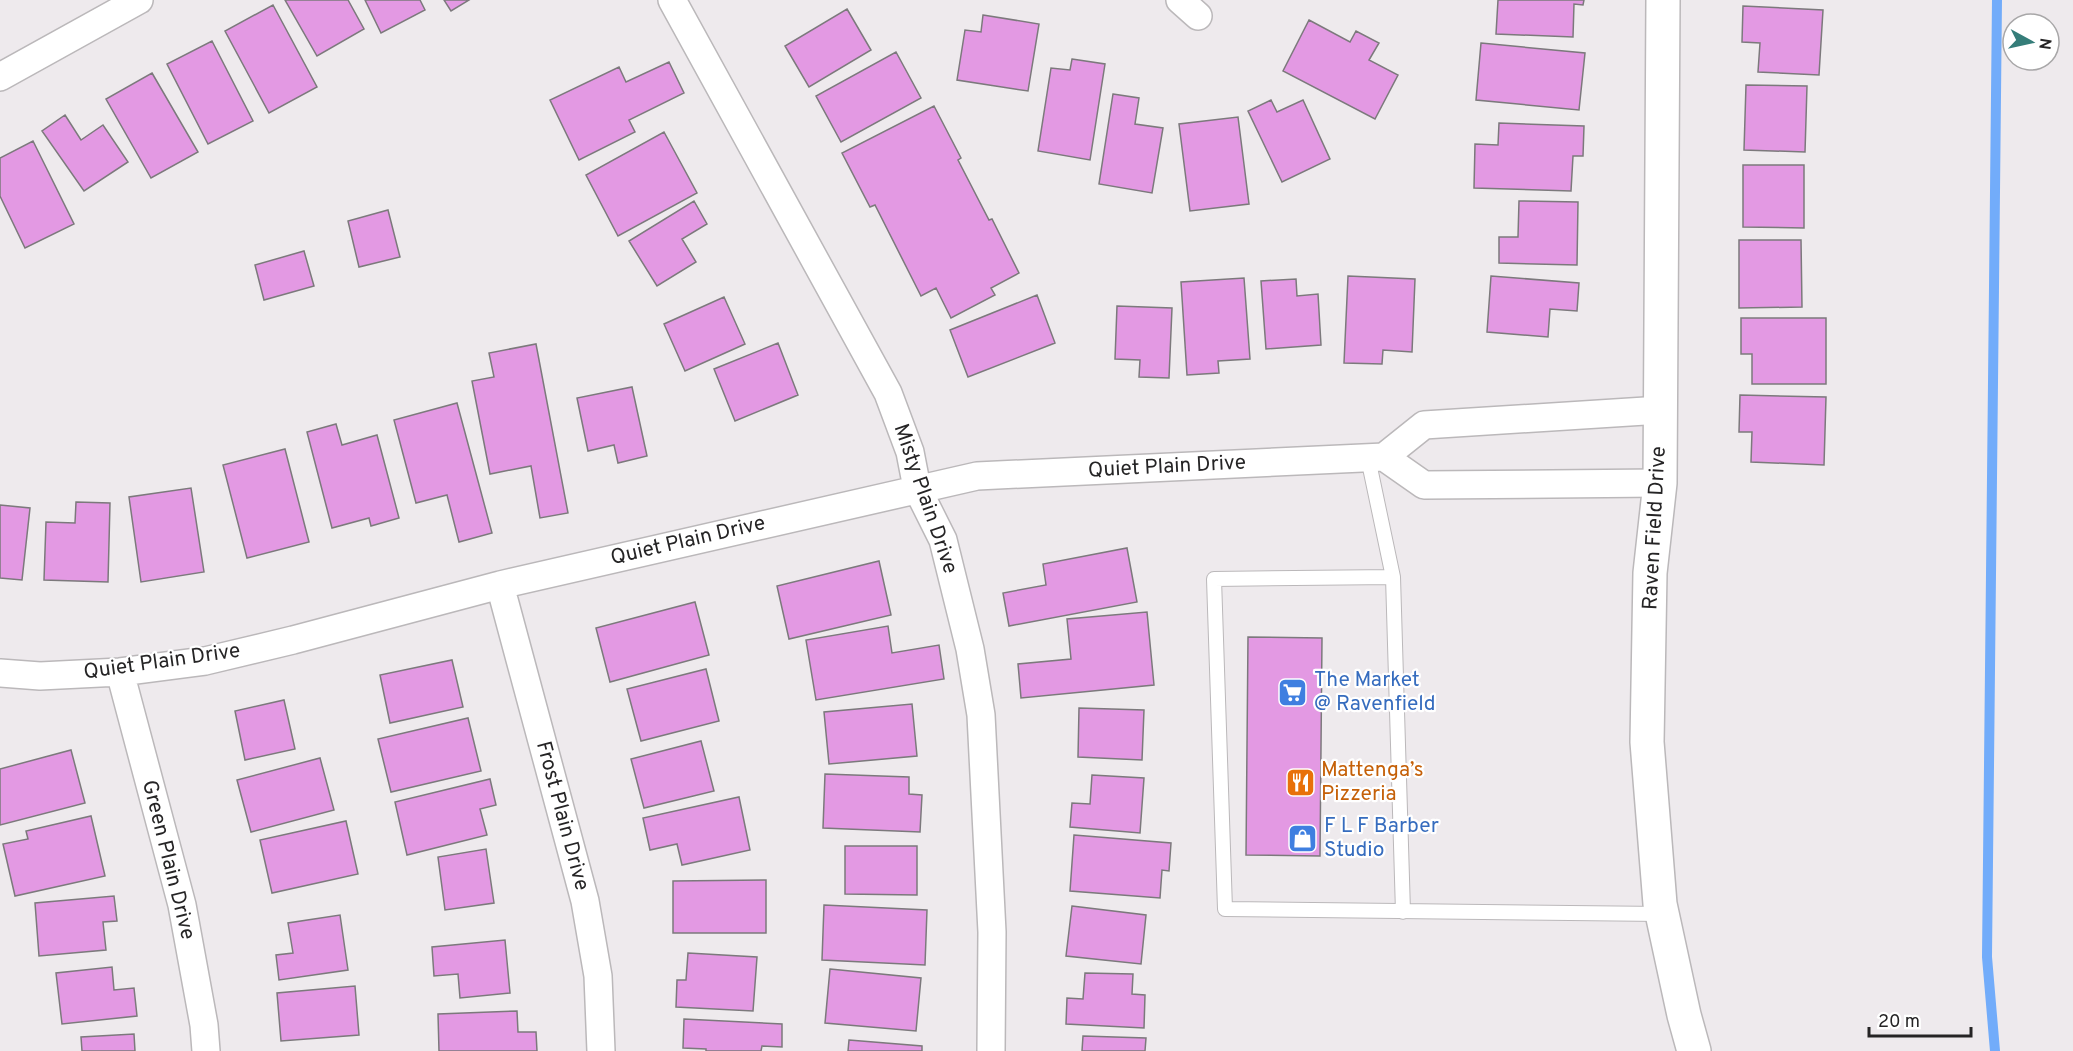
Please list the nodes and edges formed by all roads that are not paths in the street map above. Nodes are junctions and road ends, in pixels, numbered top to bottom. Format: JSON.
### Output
{"nodes":[{"id":1,"x":139,"y":0,"type":"edge"},
{"id":2,"x":672,"y":0,"type":"edge"},
{"id":3,"x":1663,"y":0,"type":"edge"},
{"id":4,"x":0,"y":77,"type":"edge"},
{"id":5,"x":1661,"y":410,"type":"junction"},
{"id":6,"x":1376,"y":457,"type":"junction"},
{"id":7,"x":1660,"y":483,"type":"junction"},
{"id":8,"x":917,"y":488,"type":"junction"},
{"id":9,"x":1393,"y":577,"type":"junction"},
{"id":10,"x":500,"y":585,"type":"junction"},
{"id":11,"x":120,"y":672,"type":"junction"},
{"id":12,"x":0,"y":673,"type":"edge"},
{"id":13,"x":1403,"y":912,"type":"junction"},
{"id":14,"x":1662,"y":914,"type":"junction"},
{"id":15,"x":206,"y":1051,"type":"edge"},
{"id":16,"x":601,"y":1051,"type":"edge"},
{"id":17,"x":991,"y":1051,"type":"edge"},
{"id":18,"x":1694,"y":1051,"type":"edge"}],
"edges":[{"from":1,"to":4,"type":"street"},
{"from":2,"to":8,"type":"street","name":"Misty Plain Drive"},
{"from":3,"to":5,"type":"street","name":"Raven Field Drive"},
{"from":5,"to":6,"type":"street"},
{"from":5,"to":7,"type":"street","name":"Raven Field Drive"},
{"from":6,"to":7,"type":"street"},
{"from":6,"to":8,"type":"street","name":"Quiet Plain Drive"},
{"from":6,"to":9,"type":"lane"},
{"from":7,"to":14,"type":"street","name":"Raven Field Drive"},
{"from":8,"to":10,"type":"street","name":"Quiet Plain Drive"},
{"from":8,"to":17,"type":"street","name":"Misty Plain Drive"},
{"from":9,"to":13,"type":"lane"},
{"from":9,"to":13,"type":"lane"},
{"from":10,"to":11,"type":"street","name":"Quiet Plain Drive"},
{"from":10,"to":16,"type":"street","name":"Frost Plain Drive"},
{"from":11,"to":12,"type":"street","name":"Quiet Plain Drive"},
{"from":11,"to":15,"type":"street","name":"Green Plain Drive"},
{"from":13,"to":14,"type":"lane"},
{"from":14,"to":18,"type":"street","name":"Raven Field Drive"}]}
